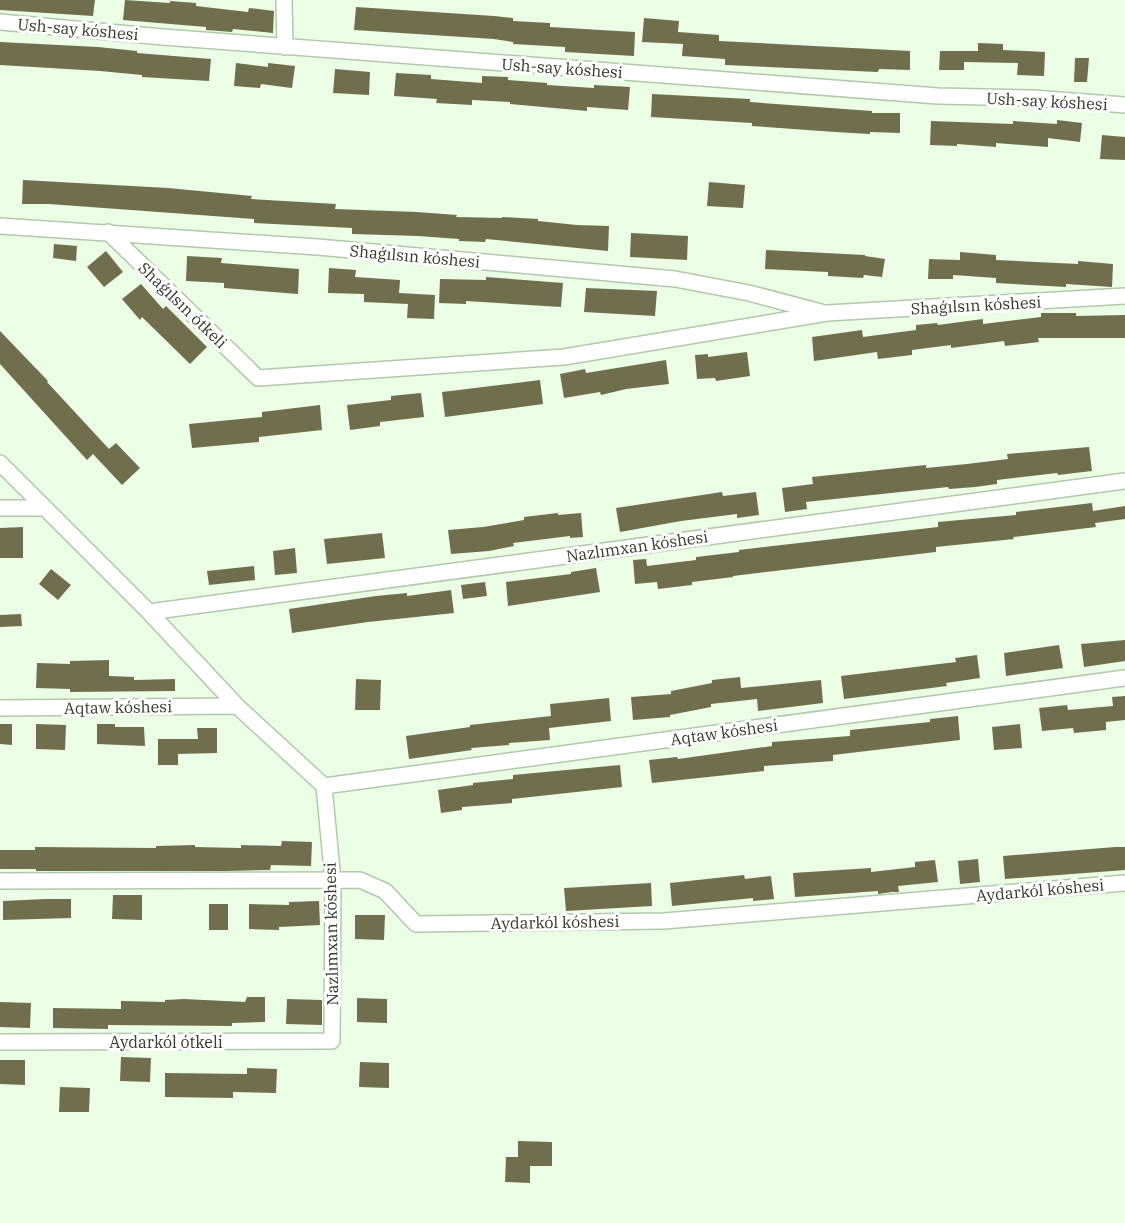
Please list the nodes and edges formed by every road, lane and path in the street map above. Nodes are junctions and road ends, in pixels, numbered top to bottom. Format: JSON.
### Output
{"nodes":[{"id":1,"x":284,"y":0,"type":"edge"},
{"id":2,"x":0,"y":22,"type":"edge"},
{"id":3,"x":285,"y":47,"type":"junction"},
{"id":4,"x":1125,"y":105,"type":"edge"},
{"id":5,"x":0,"y":226,"type":"edge"},
{"id":6,"x":108,"y":232,"type":"junction"},
{"id":7,"x":1125,"y":296,"type":"edge"},
{"id":8,"x":827,"y":313,"type":"junction"},
{"id":9,"x":258,"y":378,"type":"joint"},
{"id":10,"x":0,"y":463,"type":"edge"},
{"id":11,"x":1125,"y":481,"type":"edge"},
{"id":12,"x":0,"y":508,"type":"edge"},
{"id":13,"x":44,"y":508,"type":"junction"},
{"id":14,"x":149,"y":612,"type":"junction"},
{"id":15,"x":1125,"y":678,"type":"edge"},
{"id":16,"x":237,"y":706,"type":"junction"},
{"id":17,"x":0,"y":708,"type":"edge"},
{"id":18,"x":324,"y":786,"type":"junction"},
{"id":19,"x":0,"y":881,"type":"edge"},
{"id":20,"x":333,"y":881,"type":"junction"},
{"id":21,"x":1125,"y":883,"type":"edge"},
{"id":22,"x":332,"y":1041,"type":"joint"},
{"id":23,"x":0,"y":1042,"type":"edge"}],
"edges":[{"from":1,"to":3,"type":"street"},
{"from":2,"to":3,"type":"street","name":"Ush-say kóshesi"},
{"from":3,"to":4,"type":"street","name":"Ush-say kóshesi"},
{"from":5,"to":6,"type":"street","name":"Shaǵılsın kóshesi"},
{"from":6,"to":8,"type":"street","name":"Shaǵılsın kóshesi"},
{"from":6,"to":9,"type":"street","name":"Shaǵılsın ótkeli"},
{"from":7,"to":8,"type":"street","name":"Shaǵılsın kóshesi"},
{"from":8,"to":9,"type":"street","name":"Shaǵılsın kóshesi"},
{"from":10,"to":13,"type":"street"},
{"from":11,"to":14,"type":"street","name":"Nazlımxan kóshesi"},
{"from":12,"to":13,"type":"street"},
{"from":13,"to":14,"type":"street"},
{"from":14,"to":16,"type":"street"},
{"from":15,"to":18,"type":"street","name":"Aqtaw kóshesi"},
{"from":16,"to":17,"type":"street","name":"Aqtaw kóshesi"},
{"from":16,"to":18,"type":"street"},
{"from":18,"to":20,"type":"street","name":"Nazlımxan kóshesi"},
{"from":19,"to":20,"type":"street","name":"Aydarkól kóshesi"},
{"from":20,"to":21,"type":"street","name":"Aydarkól kóshesi"},
{"from":20,"to":22,"type":"street","name":"Nazlımxan kóshesi"},
{"from":22,"to":23,"type":"street","name":"Aydarkól ótkeli"}]}
